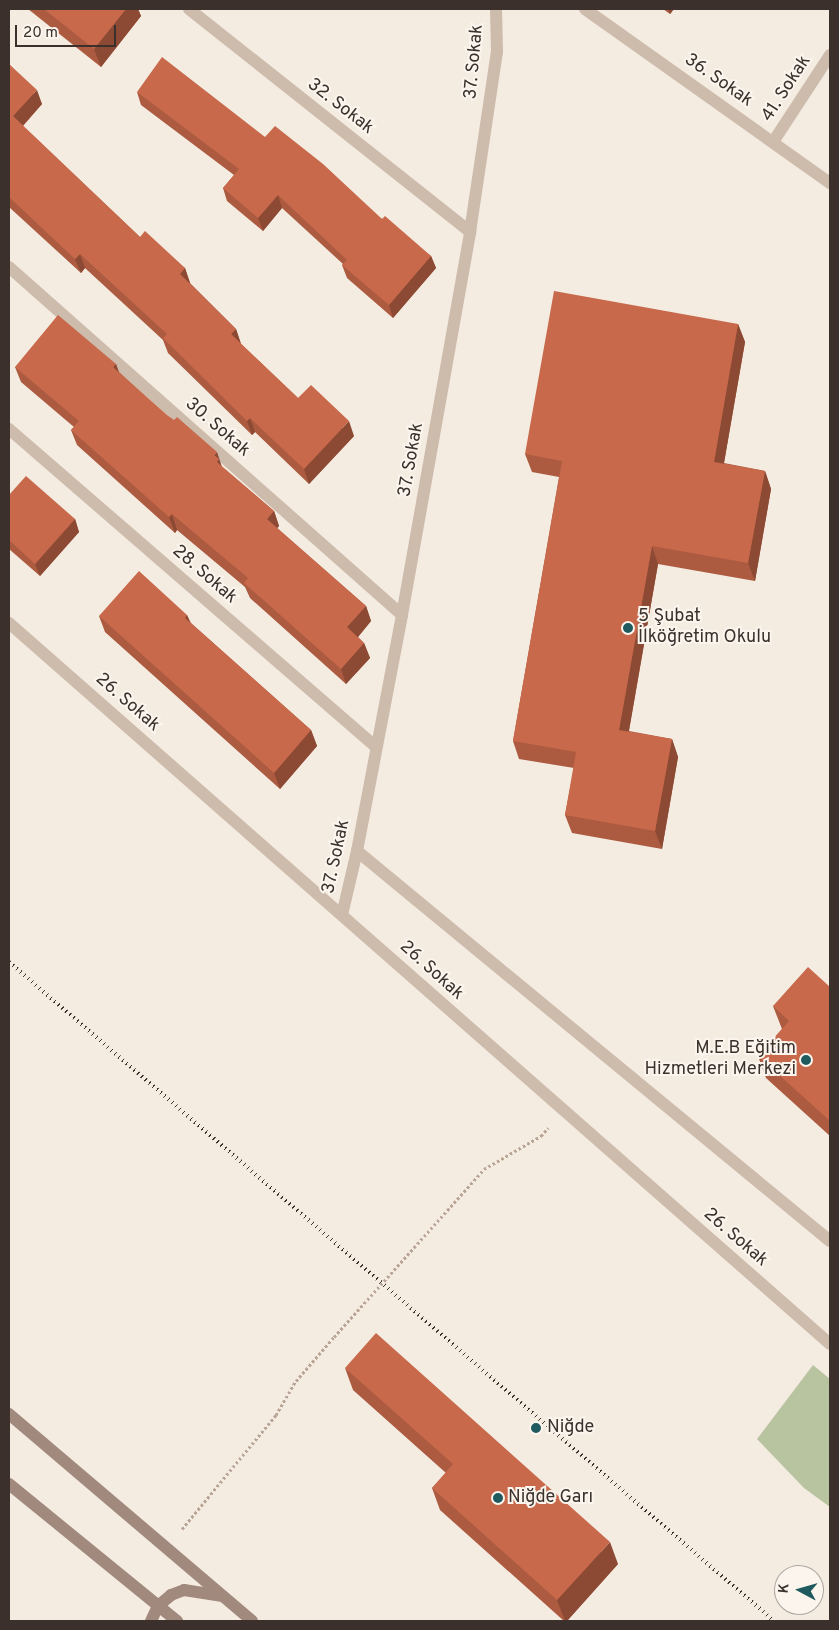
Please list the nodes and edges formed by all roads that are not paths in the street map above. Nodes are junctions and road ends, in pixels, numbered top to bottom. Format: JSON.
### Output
{"nodes":[{"id":1,"x":188,"y":9,"type":"edge"},
{"id":2,"x":496,"y":9,"type":"edge"},
{"id":3,"x":585,"y":9,"type":"edge"},
{"id":4,"x":830,"y":55,"type":"edge"},
{"id":5,"x":773,"y":142,"type":"junction"},
{"id":6,"x":830,"y":183,"type":"edge"},
{"id":7,"x":470,"y":232,"type":"junction"},
{"id":8,"x":9,"y":267,"type":"edge"},
{"id":9,"x":9,"y":429,"type":"edge"},
{"id":10,"x":402,"y":615,"type":"junction"},
{"id":11,"x":9,"y":623,"type":"edge"},
{"id":12,"x":376,"y":747,"type":"junction"},
{"id":13,"x":357,"y":850,"type":"junction"},
{"id":14,"x":342,"y":915,"type":"junction"},
{"id":15,"x":830,"y":1241,"type":"edge"},
{"id":16,"x":830,"y":1344,"type":"edge"},
{"id":17,"x":9,"y":1414,"type":"edge"},
{"id":18,"x":9,"y":1484,"type":"edge"},
{"id":19,"x":224,"y":1597,"type":"junction"},
{"id":20,"x":158,"y":1606,"type":"junction"},
{"id":21,"x":151,"y":1621,"type":"edge"},
{"id":22,"x":177,"y":1621,"type":"edge"},
{"id":23,"x":243,"y":1621,"type":"edge"},
{"id":24,"x":252,"y":1621,"type":"edge"}],
"edges":[{"from":1,"to":7,"type":"street","name":"32. Sokak"},
{"from":2,"to":7,"type":"street","name":"37. Sokak"},
{"from":3,"to":5,"type":"street","name":"36. Sokak"},
{"from":4,"to":5,"type":"street","name":"41. Sokak"},
{"from":5,"to":6,"type":"street","name":"36. Sokak"},
{"from":7,"to":10,"type":"street","name":"37. Sokak"},
{"from":8,"to":10,"type":"street","name":"30. Sokak"},
{"from":9,"to":12,"type":"street","name":"28. Sokak"},
{"from":10,"to":12,"type":"street","name":"37. Sokak"},
{"from":11,"to":14,"type":"street","name":"26. Sokak"},
{"from":12,"to":13,"type":"street","name":"37. Sokak"},
{"from":13,"to":14,"type":"street","name":"37. Sokak"},
{"from":13,"to":15,"type":"street"},
{"from":14,"to":16,"type":"street","name":"26. Sokak"},
{"from":17,"to":19,"type":"main road"},
{"from":18,"to":20,"type":"main road"},
{"from":19,"to":20,"type":"main road"},
{"from":19,"to":23,"type":"main road"},
{"from":19,"to":24,"type":"main road"},
{"from":20,"to":21,"type":"main road"},
{"from":20,"to":22,"type":"main road"}]}
